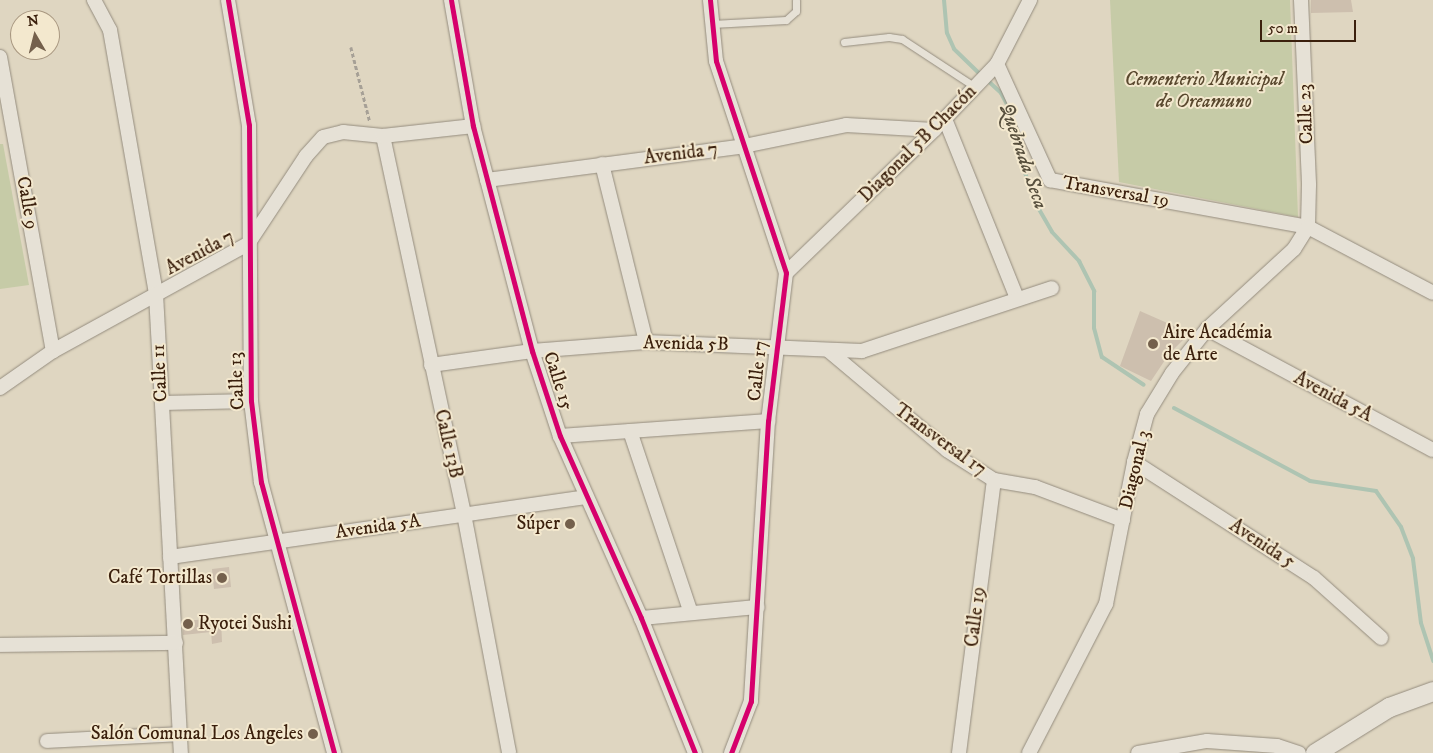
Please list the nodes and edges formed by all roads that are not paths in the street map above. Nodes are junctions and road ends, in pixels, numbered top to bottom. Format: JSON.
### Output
{"nodes":[{"id":1,"x":94,"y":0,"type":"edge"},
{"id":2,"x":228,"y":0,"type":"edge"},
{"id":3,"x":451,"y":0,"type":"edge"},
{"id":4,"x":710,"y":0,"type":"edge"},
{"id":5,"x":796,"y":0,"type":"edge"},
{"id":6,"x":1030,"y":0,"type":"edge"},
{"id":7,"x":1301,"y":0,"type":"edge"},
{"id":8,"x":712,"y":24,"type":"junction"},
{"id":9,"x":844,"y":42,"type":"dead end"},
{"id":10,"x":0,"y":56,"type":"edge"},
{"id":11,"x":997,"y":64,"type":"junction"},
{"id":12,"x":975,"y":87,"type":"junction"},
{"id":13,"x":945,"y":119,"type":"junction"},
{"id":14,"x":474,"y":126,"type":"junction"},
{"id":15,"x":934,"y":130,"type":"junction"},
{"id":16,"x":378,"y":136,"type":"junction"},
{"id":17,"x":744,"y":146,"type":"junction"},
{"id":18,"x":602,"y":164,"type":"junction"},
{"id":19,"x":487,"y":180,"type":"junction"},
{"id":20,"x":1308,"y":227,"type":"junction"},
{"id":21,"x":248,"y":244,"type":"junction"},
{"id":22,"x":786,"y":273,"type":"junction"},
{"id":23,"x":1052,"y":288,"type":"dead end"},
{"id":24,"x":1433,"y":293,"type":"edge"},
{"id":25,"x":156,"y":294,"type":"junction"},
{"id":26,"x":1017,"y":298,"type":"junction"},
{"id":27,"x":1207,"y":329,"type":"junction"},
{"id":28,"x":646,"y":342,"type":"junction"},
{"id":29,"x":776,"y":345,"type":"junction"},
{"id":30,"x":53,"y":351,"type":"junction"},
{"id":31,"x":532,"y":351,"type":"junction"},
{"id":32,"x":829,"y":351,"type":"junction"},
{"id":33,"x":431,"y":365,"type":"junction"},
{"id":34,"x":0,"y":388,"type":"edge"},
{"id":35,"x":251,"y":401,"type":"junction"},
{"id":36,"x":162,"y":403,"type":"junction"},
{"id":37,"x":768,"y":421,"type":"junction"},
{"id":38,"x":630,"y":431,"type":"junction"},
{"id":39,"x":560,"y":436,"type":"junction"},
{"id":40,"x":1433,"y":450,"type":"edge"},
{"id":41,"x":1134,"y":462,"type":"junction"},
{"id":42,"x":994,"y":480,"type":"junction"},
{"id":43,"x":586,"y":497,"type":"junction"},
{"id":44,"x":464,"y":514,"type":"junction"},
{"id":45,"x":1123,"y":520,"type":"junction"},
{"id":46,"x":276,"y":542,"type":"junction"},
{"id":47,"x":170,"y":557,"type":"junction"},
{"id":48,"x":757,"y":607,"type":"junction"},
{"id":49,"x":691,"y":613,"type":"junction"},
{"id":50,"x":641,"y":618,"type":"junction"},
{"id":51,"x":1381,"y":638,"type":"dead end"},
{"id":52,"x":176,"y":643,"type":"junction"},
{"id":53,"x":0,"y":645,"type":"edge"},
{"id":54,"x":1427,"y":693,"type":"edge"},
{"id":55,"x":180,"y":734,"type":"junction"},
{"id":56,"x":47,"y":741,"type":"dead end"},
{"id":57,"x":181,"y":753,"type":"edge"},
{"id":58,"x":334,"y":753,"type":"edge"},
{"id":59,"x":509,"y":753,"type":"edge"},
{"id":60,"x":695,"y":753,"type":"edge"},
{"id":61,"x":731,"y":753,"type":"edge"},
{"id":62,"x":958,"y":753,"type":"edge"},
{"id":63,"x":1029,"y":753,"type":"edge"},
{"id":64,"x":1138,"y":753,"type":"edge"},
{"id":65,"x":1299,"y":753,"type":"edge"},
{"id":66,"x":1315,"y":753,"type":"edge"}],
"edges":[{"from":1,"to":25,"type":"street","name":"Calle 11"},
{"from":2,"to":21,"type":"street","name":"Calle 13"},
{"from":3,"to":14,"type":"street","name":"Calle 15"},
{"from":4,"to":8,"type":"street","name":"Calle 17"},
{"from":5,"to":8,"type":"lane"},
{"from":6,"to":11,"type":"street","name":"Diagonal 5B Chacón"},
{"from":7,"to":20,"type":"street","name":"Calle 23"},
{"from":8,"to":17,"type":"street","name":"Calle 17"},
{"from":9,"to":12,"type":"lane"},
{"from":10,"to":30,"type":"street","name":"Calle 9"},
{"from":11,"to":12,"type":"street","name":"Diagonal 5B Chacón"},
{"from":11,"to":20,"type":"street","name":"Transversal 19"},
{"from":12,"to":13,"type":"street","name":"Diagonal 5B Chacón"},
{"from":13,"to":15,"type":"street","name":"Diagonal 5B Chacón"},
{"from":13,"to":26,"type":"street"},
{"from":14,"to":16,"type":"street","name":"Avenida 7"},
{"from":14,"to":19,"type":"street","name":"Calle 15"},
{"from":15,"to":17,"type":"street","name":"Avenida 7"},
{"from":15,"to":22,"type":"street","name":"Diagonal 5B Chacón"},
{"from":16,"to":21,"type":"street","name":"Avenida 7"},
{"from":16,"to":33,"type":"street","name":"Calle 13B"},
{"from":17,"to":18,"type":"street","name":"Avenida 7"},
{"from":17,"to":22,"type":"street","name":"Calle 17"},
{"from":18,"to":19,"type":"street","name":"Avenida 7"},
{"from":18,"to":28,"type":"street"},
{"from":19,"to":31,"type":"street","name":"Calle 15"},
{"from":20,"to":24,"type":"street"},
{"from":20,"to":27,"type":"street","name":"Diagonal 3"},
{"from":21,"to":25,"type":"street","name":"Avenida 7"},
{"from":21,"to":35,"type":"street","name":"Calle 13"},
{"from":22,"to":29,"type":"street","name":"Calle 17"},
{"from":23,"to":26,"type":"street","name":"Avenida 5B"},
{"from":25,"to":30,"type":"street","name":"Avenida 7"},
{"from":25,"to":36,"type":"street","name":"Calle 11"},
{"from":26,"to":32,"type":"street","name":"Avenida 5B"},
{"from":27,"to":40,"type":"street","name":"Avenida 5A"},
{"from":27,"to":41,"type":"street","name":"Diagonal 3"},
{"from":28,"to":29,"type":"street","name":"Avenida 5B"},
{"from":28,"to":31,"type":"street","name":"Avenida 5B"},
{"from":29,"to":32,"type":"street","name":"Avenida 5B"},
{"from":29,"to":37,"type":"street","name":"Calle 17"},
{"from":30,"to":34,"type":"street","name":"Avenida 7"},
{"from":31,"to":33,"type":"street","name":"Avenida 5B"},
{"from":31,"to":39,"type":"street","name":"Calle 15"},
{"from":32,"to":42,"type":"street","name":"Transversal 17"},
{"from":33,"to":44,"type":"street","name":"Calle 13B"},
{"from":35,"to":36,"type":"street"},
{"from":35,"to":46,"type":"street","name":"Calle 13"},
{"from":36,"to":47,"type":"street","name":"Calle 11"},
{"from":37,"to":38,"type":"street"},
{"from":37,"to":48,"type":"street","name":"Calle 17"},
{"from":38,"to":39,"type":"street"},
{"from":38,"to":49,"type":"street"},
{"from":39,"to":43,"type":"street","name":"Calle 15"},
{"from":41,"to":45,"type":"street","name":"Diagonal 3"},
{"from":41,"to":51,"type":"street","name":"Avenida 5"},
{"from":42,"to":45,"type":"street","name":"Transversal 17"},
{"from":42,"to":62,"type":"street","name":"Calle 19"},
{"from":43,"to":44,"type":"street","name":"Avenida 5A"},
{"from":43,"to":50,"type":"street","name":"Calle 15"},
{"from":44,"to":46,"type":"street","name":"Avenida 5A"},
{"from":44,"to":59,"type":"street","name":"Calle 13B"},
{"from":45,"to":63,"type":"street","name":"Diagonal 3"},
{"from":46,"to":47,"type":"street","name":"Avenida 5A"},
{"from":46,"to":58,"type":"street","name":"Calle 13"},
{"from":47,"to":52,"type":"street","name":"Calle 11"},
{"from":48,"to":49,"type":"street"},
{"from":48,"to":61,"type":"street","name":"Calle 17"},
{"from":49,"to":50,"type":"street"},
{"from":50,"to":60,"type":"street","name":"Calle 15"},
{"from":52,"to":53,"type":"street"},
{"from":52,"to":55,"type":"street","name":"Calle 11"},
{"from":54,"to":66,"type":"main road"},
{"from":55,"to":56,"type":"street"},
{"from":55,"to":57,"type":"street","name":"Calle 11"},
{"from":64,"to":65,"type":"street"}]}
